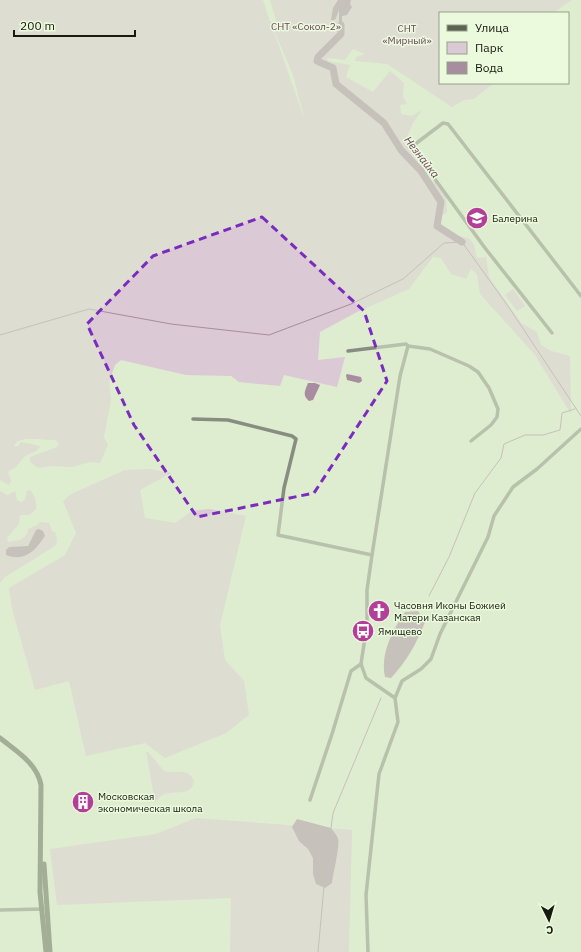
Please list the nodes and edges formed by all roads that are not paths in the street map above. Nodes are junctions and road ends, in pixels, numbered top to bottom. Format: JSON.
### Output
{"nodes":[{"id":1,"x":581,"y":296,"type":"edge"},
{"id":2,"x":552,"y":333,"type":"dead end"},
{"id":3,"x":408,"y":346,"type":"junction"},
{"id":4,"x":348,"y":351,"type":"dead end"},
{"id":5,"x":193,"y":419,"type":"dead end"},
{"id":6,"x":581,"y":429,"type":"edge"},
{"id":7,"x":471,"y":441,"type":"dead end"},
{"id":8,"x":372,"y":555,"type":"junction"},
{"id":9,"x":361,"y":664,"type":"junction"},
{"id":10,"x":395,"y":698,"type":"junction"},
{"id":11,"x":0,"y":738,"type":"edge"},
{"id":12,"x":310,"y":800,"type":"dead end"},
{"id":13,"x":43,"y":909,"type":"junction"},
{"id":14,"x":0,"y":910,"type":"edge"},
{"id":15,"x":46,"y":952,"type":"edge"},
{"id":16,"x":50,"y":952,"type":"edge"},
{"id":17,"x":368,"y":952,"type":"edge"}],
"edges":[{"from":1,"to":2,"type":"street"},
{"from":3,"to":4,"type":"street"},
{"from":3,"to":7,"type":"street"},
{"from":3,"to":8,"type":"street"},
{"from":5,"to":8,"type":"street"},
{"from":6,"to":10,"type":"street"},
{"from":8,"to":9,"type":"street"},
{"from":9,"to":10,"type":"street"},
{"from":9,"to":12,"type":"street"},
{"from":10,"to":17,"type":"street"},
{"from":11,"to":13,"type":"main road"},
{"from":13,"to":14,"type":"street"},
{"from":13,"to":15,"type":"main road"},
{"from":13,"to":16,"type":"main road"}]}
